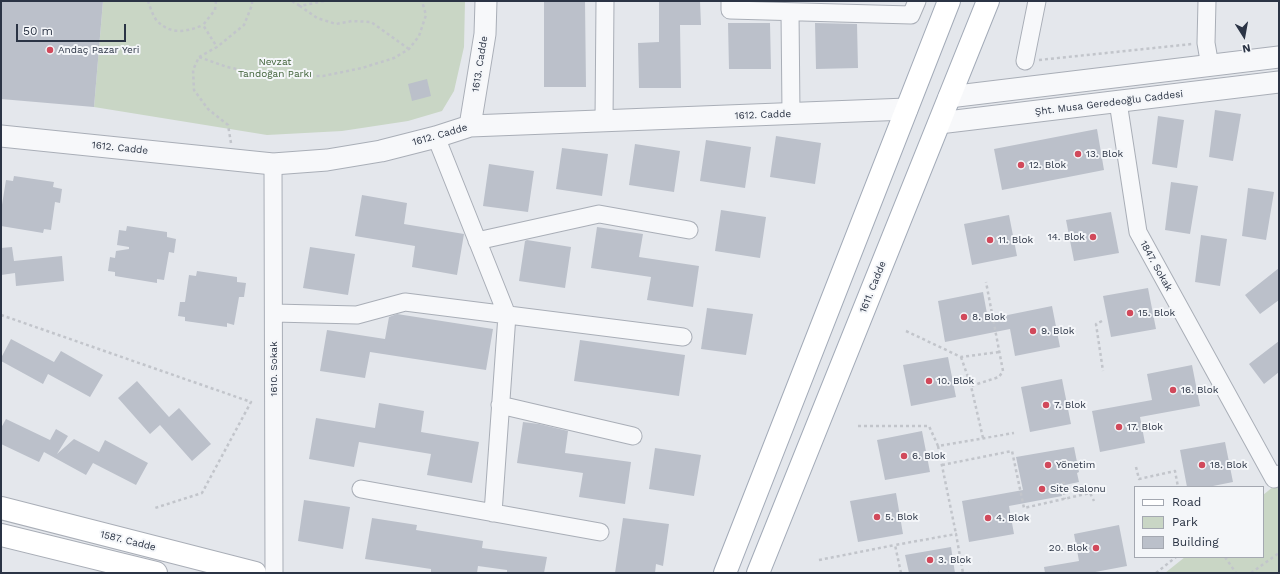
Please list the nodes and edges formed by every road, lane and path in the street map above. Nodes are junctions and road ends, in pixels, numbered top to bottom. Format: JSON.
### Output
{"nodes":[{"id":1,"x":148,"y":1,"type":"edge"},
{"id":2,"x":216,"y":1,"type":"edge"},
{"id":3,"x":252,"y":1,"type":"edge"},
{"id":4,"x":292,"y":1,"type":"edge"},
{"id":5,"x":324,"y":1,"type":"edge"},
{"id":6,"x":422,"y":1,"type":"edge"},
{"id":7,"x":486,"y":1,"type":"edge"},
{"id":8,"x":605,"y":1,"type":"edge"},
{"id":9,"x":730,"y":1,"type":"edge"},
{"id":10,"x":916,"y":1,"type":"edge"},
{"id":11,"x":949,"y":1,"type":"edge"},
{"id":12,"x":988,"y":1,"type":"edge"},
{"id":13,"x":1037,"y":1,"type":"edge"},
{"id":14,"x":1207,"y":1,"type":"edge"},
{"id":15,"x":300,"y":6,"type":"junction"},
{"id":16,"x":790,"y":12,"type":"junction"},
{"id":17,"x":203,"y":25,"type":"junction"},
{"id":18,"x":1206,"y":43,"type":"junction"},
{"id":19,"x":217,"y":47,"type":"junction"},
{"id":20,"x":409,"y":49,"type":"junction"},
{"id":21,"x":199,"y":57,"type":"junction"},
{"id":22,"x":1279,"y":57,"type":"edge"},
{"id":23,"x":1025,"y":61,"type":"joint"},
{"id":24,"x":1210,"y":66,"type":"junction"},
{"id":25,"x":1279,"y":82,"type":"edge"},
{"id":26,"x":950,"y":97,"type":"junction"},
{"id":27,"x":1118,"y":102,"type":"junction"},
{"id":28,"x":907,"y":109,"type":"junction"},
{"id":29,"x":791,"y":114,"type":"junction"},
{"id":30,"x":604,"y":121,"type":"junction"},
{"id":31,"x":939,"y":123,"type":"junction"},
{"id":32,"x":470,"y":126,"type":"junction"},
{"id":33,"x":1,"y":136,"type":"edge"},
{"id":34,"x":436,"y":137,"type":"junction"},
{"id":35,"x":234,"y":160,"type":"junction"},
{"id":36,"x":273,"y":164,"type":"junction"},
{"id":37,"x":689,"y":230,"type":"dead end"},
{"id":38,"x":477,"y":241,"type":"junction"},
{"id":39,"x":986,"y":282,"type":"dead end"},
{"id":40,"x":274,"y":313,"type":"junction"},
{"id":41,"x":1,"y":315,"type":"edge"},
{"id":42,"x":507,"y":315,"type":"junction"},
{"id":43,"x":1102,"y":321,"type":"dead end"},
{"id":44,"x":906,"y":331,"type":"dead end"},
{"id":45,"x":682,"y":337,"type":"dead end"},
{"id":46,"x":999,"y":352,"type":"junction"},
{"id":47,"x":961,"y":357,"type":"junction"},
{"id":48,"x":1103,"y":371,"type":"dead end"},
{"id":49,"x":971,"y":386,"type":"junction"},
{"id":50,"x":500,"y":405,"type":"junction"},
{"id":51,"x":858,"y":426,"type":"dead end"},
{"id":52,"x":1014,"y":433,"type":"dead end"},
{"id":53,"x":633,"y":436,"type":"dead end"},
{"id":54,"x":983,"y":438,"type":"junction"},
{"id":55,"x":938,"y":446,"type":"junction"},
{"id":56,"x":942,"y":464,"type":"junction"},
{"id":57,"x":1136,"y":467,"type":"dead end"},
{"id":58,"x":1276,"y":476,"type":"edge"},
{"id":59,"x":1064,"y":483,"type":"dead end"},
{"id":60,"x":1178,"y":486,"type":"edge"},
{"id":61,"x":361,"y":489,"type":"dead end"},
{"id":62,"x":1065,"y":499,"type":"junction"},
{"id":63,"x":1094,"y":501,"type":"dead end"},
{"id":64,"x":1,"y":508,"type":"edge"},
{"id":65,"x":155,"y":508,"type":"dead end"},
{"id":66,"x":493,"y":513,"type":"junction"},
{"id":67,"x":600,"y":532,"type":"dead end"},
{"id":68,"x":956,"y":534,"type":"junction"},
{"id":69,"x":1,"y":535,"type":"edge"},
{"id":70,"x":895,"y":545,"type":"junction"},
{"id":71,"x":1279,"y":553,"type":"edge"},
{"id":72,"x":1175,"y":558,"type":"edge"},
{"id":73,"x":1226,"y":558,"type":"edge"},
{"id":74,"x":819,"y":560,"type":"dead end"},
{"id":75,"x":895,"y":570,"type":"dead end"},
{"id":76,"x":900,"y":571,"type":"edge"},
{"id":77,"x":156,"y":573,"type":"edge"},
{"id":78,"x":255,"y":573,"type":"edge"},
{"id":79,"x":274,"y":573,"type":"edge"},
{"id":80,"x":724,"y":573,"type":"edge"},
{"id":81,"x":758,"y":573,"type":"edge"},
{"id":82,"x":963,"y":573,"type":"edge"},
{"id":83,"x":1156,"y":573,"type":"edge"},
{"id":84,"x":1236,"y":573,"type":"edge"},
{"id":85,"x":1251,"y":573,"type":"edge"}],
"edges":[{"from":1,"to":17,"type":"path"},
{"from":2,"to":17,"type":"path"},
{"from":3,"to":19,"type":"path"},
{"from":4,"to":15,"type":"path"},
{"from":5,"to":15,"type":"path"},
{"from":6,"to":20,"type":"path"},
{"from":7,"to":32,"type":"street","name":"1613. Cadde"},
{"from":8,"to":30,"type":"street"},
{"from":9,"to":16,"type":"street"},
{"from":10,"to":16,"type":"street"},
{"from":11,"to":28,"type":"main road"},
{"from":12,"to":26,"type":"main road","name":"1611. Cadde"},
{"from":13,"to":23,"type":"street"},
{"from":14,"to":18,"type":"street"},
{"from":15,"to":20,"type":"path"},
{"from":16,"to":29,"type":"street"},
{"from":17,"to":19,"type":"path"},
{"from":18,"to":23,"type":"path"},
{"from":18,"to":24,"type":"street"},
{"from":19,"to":21,"type":"path"},
{"from":20,"to":21,"type":"path"},
{"from":21,"to":35,"type":"path"},
{"from":22,"to":24,"type":"street"},
{"from":24,"to":26,"type":"street"},
{"from":25,"to":27,"type":"street","name":"Şht. Musa Geredeoğlu Caddesi"},
{"from":26,"to":31,"type":"main road","name":"1611. Cadde"},
{"from":27,"to":31,"type":"street","name":"Şht. Musa Geredeoğlu Caddesi"},
{"from":27,"to":58,"type":"street","name":"1847. Sokak"},
{"from":28,"to":29,"type":"street","name":"1612. Cadde"},
{"from":28,"to":80,"type":"main road"},
{"from":29,"to":30,"type":"street","name":"1612. Cadde"},
{"from":30,"to":32,"type":"street","name":"1612. Cadde"},
{"from":31,"to":81,"type":"main road","name":"1611. Cadde"},
{"from":32,"to":34,"type":"street","name":"1612. Cadde"},
{"from":33,"to":35,"type":"street","name":"1612. Cadde"},
{"from":34,"to":36,"type":"street","name":"1612. Cadde"},
{"from":34,"to":38,"type":"street"},
{"from":35,"to":36,"type":"street","name":"1612. Cadde"},
{"from":36,"to":40,"type":"street","name":"1610. Sokak"},
{"from":37,"to":38,"type":"street"},
{"from":38,"to":42,"type":"street"},
{"from":39,"to":46,"type":"path"},
{"from":40,"to":42,"type":"street"},
{"from":40,"to":79,"type":"street","name":"1610. Sokak"},
{"from":41,"to":65,"type":"path"},
{"from":42,"to":45,"type":"street"},
{"from":42,"to":50,"type":"street"},
{"from":43,"to":48,"type":"path"},
{"from":44,"to":47,"type":"path"},
{"from":46,"to":47,"type":"path"},
{"from":46,"to":49,"type":"path"},
{"from":47,"to":49,"type":"path"},
{"from":49,"to":54,"type":"path"},
{"from":50,"to":53,"type":"street"},
{"from":50,"to":66,"type":"street"},
{"from":51,"to":55,"type":"path"},
{"from":52,"to":54,"type":"path"},
{"from":54,"to":55,"type":"path"},
{"from":55,"to":56,"type":"path"},
{"from":56,"to":62,"type":"path"},
{"from":56,"to":68,"type":"path"},
{"from":57,"to":60,"type":"path"},
{"from":59,"to":62,"type":"path"},
{"from":61,"to":66,"type":"street"},
{"from":62,"to":63,"type":"path"},
{"from":64,"to":78,"type":"main road","name":"1587. Cadde"},
{"from":66,"to":67,"type":"street"},
{"from":68,"to":70,"type":"path"},
{"from":68,"to":82,"type":"path"},
{"from":69,"to":77,"type":"main road"},
{"from":70,"to":74,"type":"path"},
{"from":70,"to":76,"type":"path"},
{"from":71,"to":85,"type":"path"},
{"from":72,"to":83,"type":"path"},
{"from":73,"to":84,"type":"path"},
{"from":75,"to":76,"type":"path"}]}
